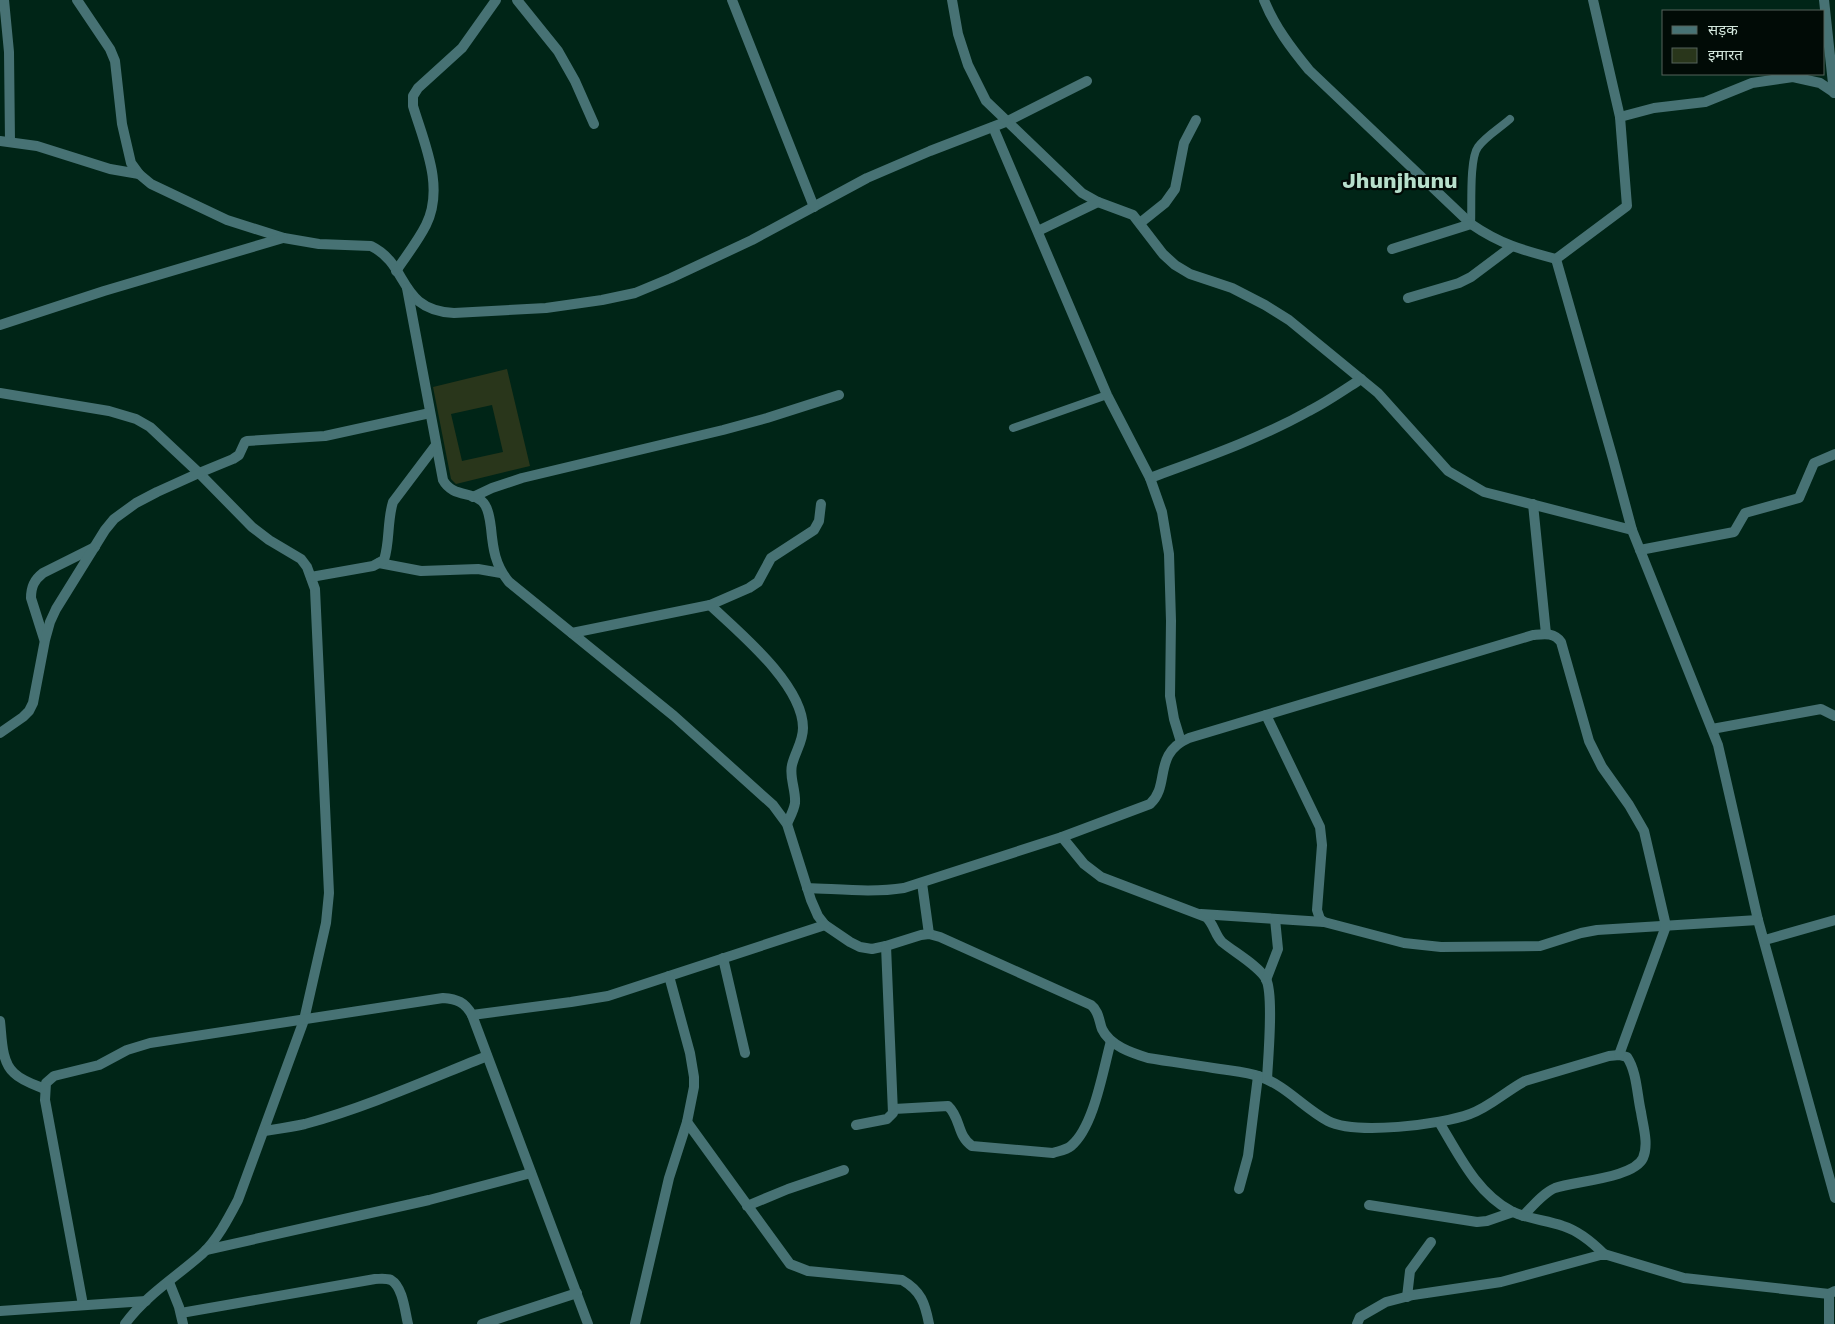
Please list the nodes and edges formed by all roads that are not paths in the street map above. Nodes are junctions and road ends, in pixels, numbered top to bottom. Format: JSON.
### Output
{"nodes":[{"id":1,"x":4,"y":0,"type":"edge"},
{"id":2,"x":77,"y":0,"type":"edge"},
{"id":3,"x":496,"y":0,"type":"edge"},
{"id":4,"x":517,"y":0,"type":"edge"},
{"id":5,"x":732,"y":0,"type":"edge"},
{"id":6,"x":952,"y":0,"type":"edge"},
{"id":7,"x":1264,"y":0,"type":"edge"},
{"id":8,"x":1593,"y":0,"type":"edge"},
{"id":9,"x":1824,"y":0,"type":"edge"},
{"id":10,"x":1087,"y":81,"type":"dead end"},
{"id":11,"x":1835,"y":93,"type":"edge"},
{"id":12,"x":1620,"y":117,"type":"junction"},
{"id":13,"x":1510,"y":119,"type":"dead end"},
{"id":14,"x":1196,"y":120,"type":"dead end"},
{"id":15,"x":1008,"y":122,"type":"junction"},
{"id":16,"x":594,"y":124,"type":"dead end"},
{"id":17,"x":993,"y":127,"type":"junction"},
{"id":18,"x":5,"y":141,"type":"edge"},
{"id":19,"x":139,"y":174,"type":"junction"},
{"id":20,"x":1098,"y":202,"type":"junction"},
{"id":21,"x":814,"y":206,"type":"junction"},
{"id":22,"x":1140,"y":223,"type":"junction"},
{"id":23,"x":1471,"y":224,"type":"junction"},
{"id":24,"x":1038,"y":231,"type":"junction"},
{"id":25,"x":284,"y":238,"type":"junction"},
{"id":26,"x":1511,"y":247,"type":"junction"},
{"id":27,"x":1392,"y":249,"type":"dead end"},
{"id":28,"x":1556,"y":259,"type":"junction"},
{"id":29,"x":396,"y":271,"type":"junction"},
{"id":30,"x":407,"y":288,"type":"junction"},
{"id":31,"x":1408,"y":298,"type":"dead end"},
{"id":32,"x":0,"y":325,"type":"edge"},
{"id":33,"x":1361,"y":379,"type":"junction"},
{"id":34,"x":0,"y":393,"type":"edge"},
{"id":35,"x":839,"y":395,"type":"dead end"},
{"id":36,"x":1108,"y":395,"type":"junction"},
{"id":37,"x":430,"y":413,"type":"junction"},
{"id":38,"x":1013,"y":428,"type":"dead end"},
{"id":39,"x":436,"y":445,"type":"junction"},
{"id":40,"x":1835,"y":454,"type":"edge"},
{"id":41,"x":198,"y":472,"type":"junction"},
{"id":42,"x":1150,"y":478,"type":"junction"},
{"id":43,"x":473,"y":497,"type":"junction"},
{"id":44,"x":821,"y":504,"type":"dead end"},
{"id":45,"x":1533,"y":504,"type":"junction"},
{"id":46,"x":1632,"y":530,"type":"junction"},
{"id":47,"x":96,"y":546,"type":"junction"},
{"id":48,"x":1640,"y":550,"type":"junction"},
{"id":49,"x":379,"y":563,"type":"junction"},
{"id":50,"x":502,"y":573,"type":"junction"},
{"id":51,"x":311,"y":577,"type":"junction"},
{"id":52,"x":710,"y":605,"type":"junction"},
{"id":53,"x":572,"y":633,"type":"junction"},
{"id":54,"x":1546,"y":634,"type":"junction"},
{"id":55,"x":45,"y":640,"type":"junction"},
{"id":56,"x":1266,"y":715,"type":"junction"},
{"id":57,"x":1835,"y":716,"type":"edge"},
{"id":58,"x":1712,"y":729,"type":"junction"},
{"id":59,"x":0,"y":733,"type":"edge"},
{"id":60,"x":1181,"y":742,"type":"junction"},
{"id":61,"x":787,"y":824,"type":"junction"},
{"id":62,"x":1062,"y":837,"type":"junction"},
{"id":63,"x":922,"y":883,"type":"junction"},
{"id":64,"x":807,"y":888,"type":"junction"},
{"id":65,"x":1195,"y":913,"type":"junction"},
{"id":66,"x":1275,"y":920,"type":"junction"},
{"id":67,"x":1758,"y":920,"type":"junction"},
{"id":68,"x":1835,"y":920,"type":"edge"},
{"id":69,"x":1324,"y":922,"type":"junction"},
{"id":70,"x":825,"y":925,"type":"junction"},
{"id":71,"x":1666,"y":926,"type":"junction"},
{"id":72,"x":929,"y":934,"type":"junction"},
{"id":73,"x":1765,"y":940,"type":"junction"},
{"id":74,"x":886,"y":946,"type":"junction"},
{"id":75,"x":724,"y":958,"type":"junction"},
{"id":76,"x":669,"y":976,"type":"junction"},
{"id":77,"x":1266,"y":980,"type":"junction"},
{"id":78,"x":472,"y":1015,"type":"junction"},
{"id":79,"x":304,"y":1020,"type":"junction"},
{"id":80,"x":0,"y":1021,"type":"edge"},
{"id":81,"x":1112,"y":1041,"type":"junction"},
{"id":82,"x":744,"y":1053,"type":"dead end"},
{"id":83,"x":1619,"y":1055,"type":"junction"},
{"id":84,"x":487,"y":1056,"type":"junction"},
{"id":85,"x":1263,"y":1077,"type":"junction"},
{"id":86,"x":45,"y":1089,"type":"junction"},
{"id":87,"x":894,"y":1109,"type":"junction"},
{"id":88,"x":687,"y":1122,"type":"junction"},
{"id":89,"x":1439,"y":1122,"type":"junction"},
{"id":90,"x":856,"y":1125,"type":"dead end"},
{"id":91,"x":264,"y":1131,"type":"junction"},
{"id":92,"x":844,"y":1170,"type":"dead end"},
{"id":93,"x":531,"y":1173,"type":"junction"},
{"id":94,"x":1239,"y":1190,"type":"dead end"},
{"id":95,"x":1835,"y":1194,"type":"edge"},
{"id":96,"x":1369,"y":1205,"type":"dead end"},
{"id":97,"x":747,"y":1206,"type":"junction"},
{"id":98,"x":1518,"y":1214,"type":"junction"},
{"id":99,"x":1431,"y":1242,"type":"dead end"},
{"id":100,"x":206,"y":1250,"type":"junction"},
{"id":101,"x":1604,"y":1254,"type":"junction"},
{"id":102,"x":169,"y":1282,"type":"junction"},
{"id":103,"x":1832,"y":1292,"type":"edge"},
{"id":104,"x":577,"y":1294,"type":"junction"},
{"id":105,"x":1407,"y":1297,"type":"junction"},
{"id":106,"x":146,"y":1301,"type":"junction"},
{"id":107,"x":83,"y":1305,"type":"junction"},
{"id":108,"x":0,"y":1311,"type":"edge"},
{"id":109,"x":181,"y":1313,"type":"junction"},
{"id":110,"x":125,"y":1324,"type":"edge"},
{"id":111,"x":183,"y":1324,"type":"edge"},
{"id":112,"x":408,"y":1324,"type":"edge"},
{"id":113,"x":482,"y":1324,"type":"edge"},
{"id":114,"x":588,"y":1324,"type":"edge"},
{"id":115,"x":635,"y":1324,"type":"edge"},
{"id":116,"x":930,"y":1324,"type":"edge"},
{"id":117,"x":1357,"y":1324,"type":"edge"},
{"id":118,"x":1830,"y":1324,"type":"edge"}],
"edges":[{"from":1,"to":18,"type":"street"},
{"from":2,"to":19,"type":"street"},
{"from":3,"to":29,"type":"street"},
{"from":4,"to":16,"type":"street"},
{"from":5,"to":21,"type":"street"},
{"from":6,"to":15,"type":"street"},
{"from":7,"to":23,"type":"street"},
{"from":8,"to":12,"type":"street"},
{"from":9,"to":11,"type":"street"},
{"from":10,"to":15,"type":"street"},
{"from":11,"to":12,"type":"street"},
{"from":12,"to":28,"type":"street"},
{"from":13,"to":23,"type":"lane"},
{"from":14,"to":22,"type":"street"},
{"from":15,"to":17,"type":"street"},
{"from":15,"to":20,"type":"street"},
{"from":17,"to":21,"type":"street"},
{"from":17,"to":24,"type":"street"},
{"from":18,"to":19,"type":"street"},
{"from":19,"to":25,"type":"street"},
{"from":20,"to":22,"type":"street"},
{"from":20,"to":24,"type":"street"},
{"from":21,"to":30,"type":"street"},
{"from":22,"to":33,"type":"street"},
{"from":23,"to":26,"type":"street"},
{"from":23,"to":27,"type":"street"},
{"from":24,"to":36,"type":"street"},
{"from":25,"to":29,"type":"street"},
{"from":25,"to":32,"type":"street"},
{"from":26,"to":28,"type":"street"},
{"from":26,"to":31,"type":"street"},
{"from":28,"to":46,"type":"street"},
{"from":29,"to":30,"type":"street"},
{"from":30,"to":37,"type":"street"},
{"from":33,"to":42,"type":"street"},
{"from":33,"to":45,"type":"street"},
{"from":34,"to":41,"type":"street"},
{"from":35,"to":43,"type":"street"},
{"from":36,"to":38,"type":"lane"},
{"from":36,"to":42,"type":"street"},
{"from":37,"to":39,"type":"street"},
{"from":37,"to":41,"type":"street"},
{"from":39,"to":43,"type":"street"},
{"from":39,"to":49,"type":"street"},
{"from":40,"to":48,"type":"street"},
{"from":41,"to":47,"type":"street"},
{"from":41,"to":51,"type":"street"},
{"from":42,"to":60,"type":"street"},
{"from":43,"to":50,"type":"street"},
{"from":44,"to":52,"type":"street"},
{"from":45,"to":46,"type":"street"},
{"from":45,"to":54,"type":"street"},
{"from":46,"to":48,"type":"street"},
{"from":47,"to":55,"type":"street"},
{"from":47,"to":55,"type":"street"},
{"from":48,"to":58,"type":"street"},
{"from":49,"to":50,"type":"street"},
{"from":49,"to":51,"type":"street"},
{"from":50,"to":53,"type":"street"},
{"from":51,"to":79,"type":"street"},
{"from":52,"to":53,"type":"street"},
{"from":52,"to":61,"type":"street"},
{"from":53,"to":61,"type":"street"},
{"from":54,"to":56,"type":"street"},
{"from":54,"to":71,"type":"street"},
{"from":55,"to":59,"type":"street"},
{"from":56,"to":60,"type":"street"},
{"from":56,"to":69,"type":"street"},
{"from":57,"to":58,"type":"street"},
{"from":58,"to":67,"type":"street"},
{"from":60,"to":62,"type":"street"},
{"from":61,"to":64,"type":"street"},
{"from":62,"to":63,"type":"street"},
{"from":62,"to":65,"type":"street"},
{"from":63,"to":64,"type":"street"},
{"from":63,"to":72,"type":"street"},
{"from":64,"to":70,"type":"street"},
{"from":65,"to":66,"type":"street"},
{"from":65,"to":77,"type":"street"},
{"from":66,"to":69,"type":"street"},
{"from":66,"to":77,"type":"street"},
{"from":67,"to":71,"type":"street"},
{"from":67,"to":73,"type":"street"},
{"from":68,"to":73,"type":"street"},
{"from":69,"to":71,"type":"street"},
{"from":70,"to":74,"type":"street"},
{"from":70,"to":75,"type":"street"},
{"from":71,"to":83,"type":"street"},
{"from":72,"to":74,"type":"street"},
{"from":72,"to":81,"type":"street"},
{"from":73,"to":95,"type":"street"},
{"from":74,"to":87,"type":"street"},
{"from":75,"to":76,"type":"street"},
{"from":75,"to":82,"type":"street"},
{"from":76,"to":78,"type":"street"},
{"from":76,"to":88,"type":"street"},
{"from":77,"to":85,"type":"street"},
{"from":78,"to":79,"type":"street"},
{"from":78,"to":84,"type":"street"},
{"from":79,"to":86,"type":"street"},
{"from":79,"to":91,"type":"street"},
{"from":80,"to":86,"type":"street"},
{"from":81,"to":85,"type":"street"},
{"from":81,"to":87,"type":"street"},
{"from":83,"to":89,"type":"street"},
{"from":83,"to":98,"type":"street"},
{"from":84,"to":91,"type":"street"},
{"from":84,"to":93,"type":"street"},
{"from":85,"to":89,"type":"street"},
{"from":85,"to":94,"type":"street"},
{"from":86,"to":107,"type":"street"},
{"from":87,"to":90,"type":"street"},
{"from":88,"to":97,"type":"street"},
{"from":88,"to":115,"type":"street"},
{"from":89,"to":98,"type":"street"},
{"from":91,"to":100,"type":"street"},
{"from":92,"to":97,"type":"street"},
{"from":93,"to":100,"type":"street"},
{"from":93,"to":104,"type":"street"},
{"from":96,"to":98,"type":"street"},
{"from":97,"to":116,"type":"street"},
{"from":98,"to":101,"type":"street"},
{"from":99,"to":105,"type":"street"},
{"from":100,"to":102,"type":"street"},
{"from":101,"to":103,"type":"street"},
{"from":101,"to":105,"type":"street"},
{"from":102,"to":106,"type":"street"},
{"from":102,"to":109,"type":"street"},
{"from":103,"to":118,"type":"street"},
{"from":104,"to":113,"type":"street"},
{"from":104,"to":114,"type":"street"},
{"from":105,"to":117,"type":"street"},
{"from":106,"to":107,"type":"street"},
{"from":106,"to":110,"type":"street"},
{"from":107,"to":108,"type":"street"},
{"from":109,"to":111,"type":"street"},
{"from":109,"to":112,"type":"street"}]}
